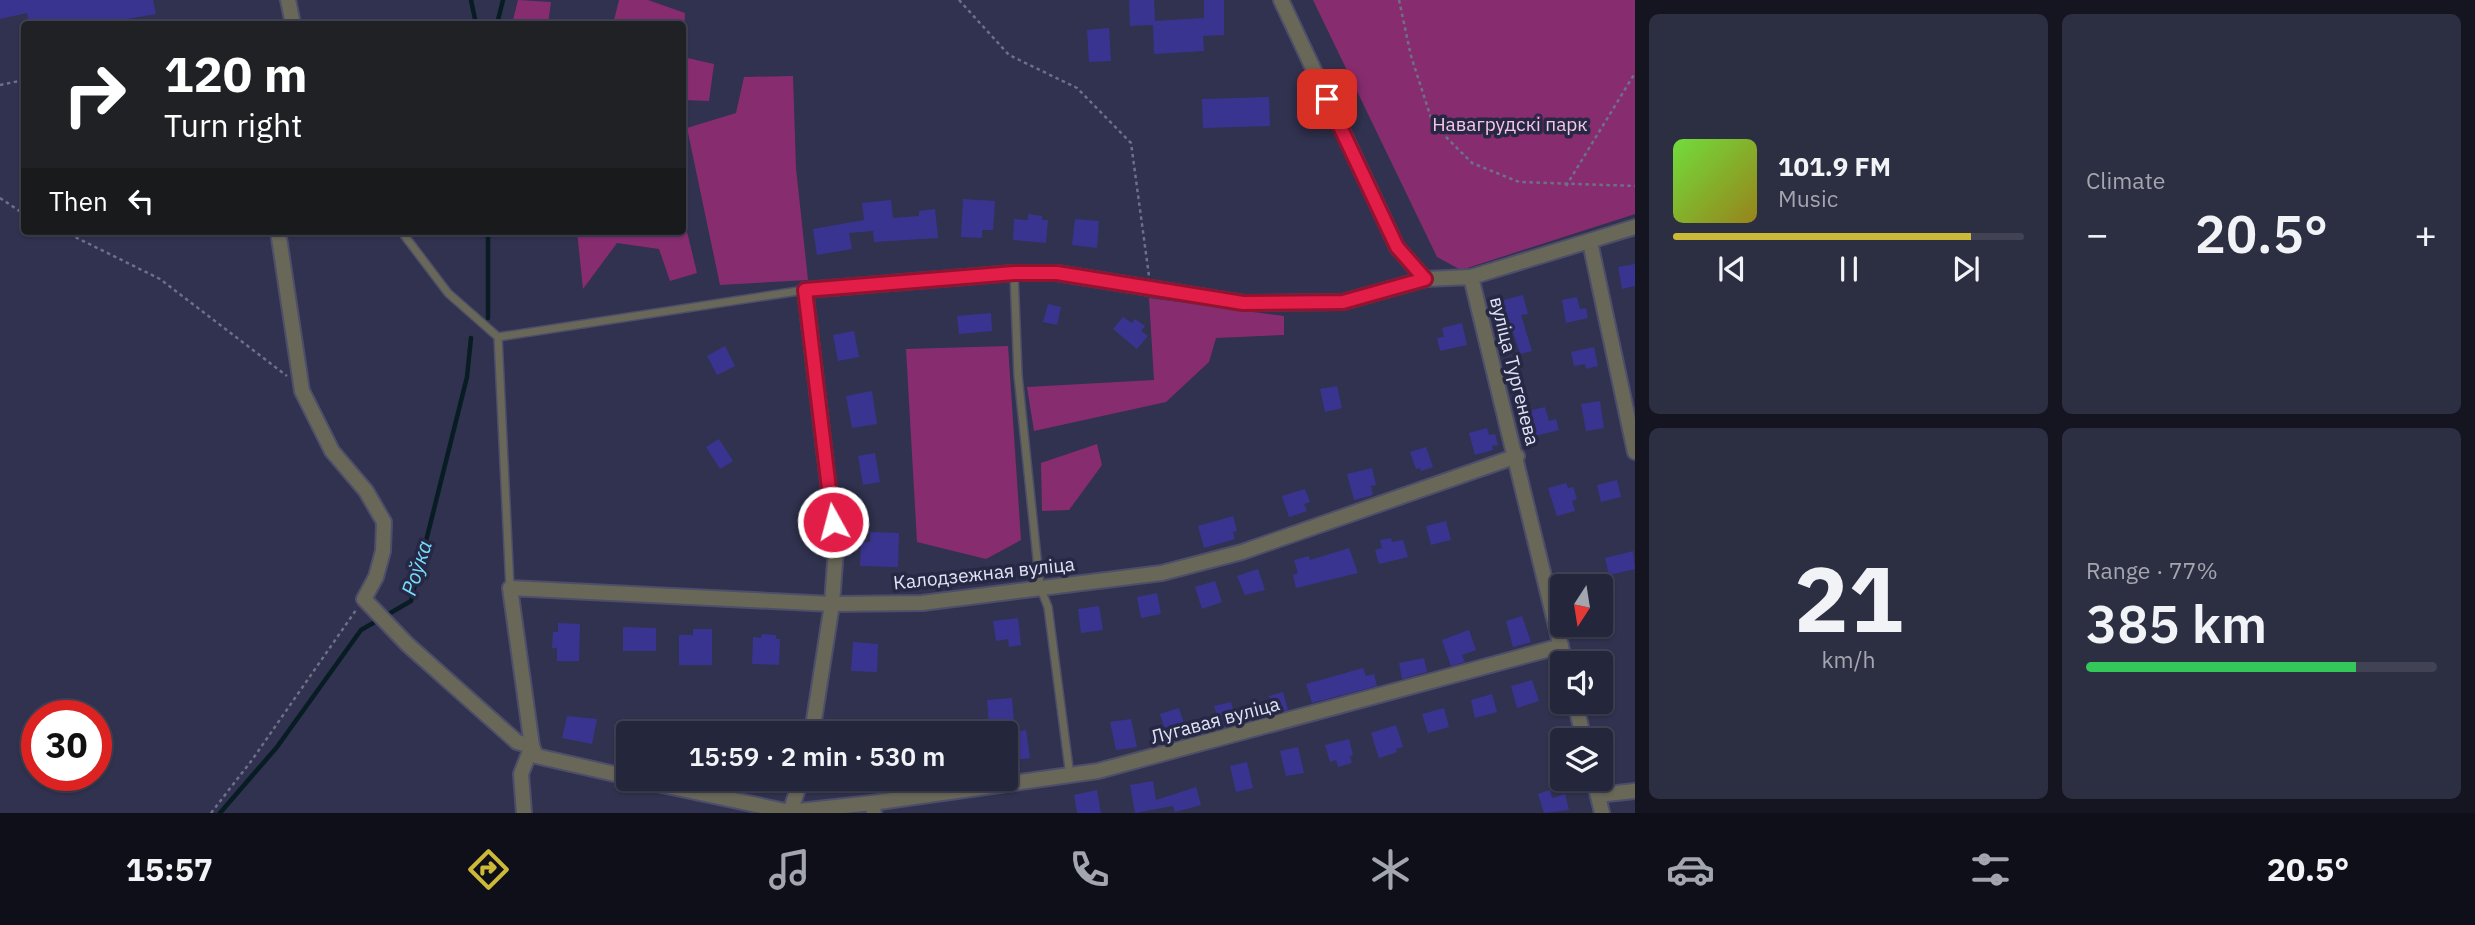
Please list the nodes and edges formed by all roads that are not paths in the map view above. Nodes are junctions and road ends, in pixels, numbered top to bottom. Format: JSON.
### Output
{"nodes":[{"id":1,"x":288,"y":0,"type":"edge"},
{"id":2,"x":1281,"y":0,"type":"edge"},
{"id":3,"x":292,"y":21,"type":"edge"},
{"id":4,"x":1635,"y":227,"type":"edge"},
{"id":5,"x":279,"y":235,"type":"edge"},
{"id":6,"x":404,"y":235,"type":"edge"},
{"id":7,"x":1590,"y":242,"type":"junction"},
{"id":8,"x":1014,"y":273,"type":"junction"},
{"id":9,"x":1471,"y":277,"type":"junction"},
{"id":10,"x":1425,"y":279,"type":"junction"},
{"id":11,"x":805,"y":290,"type":"junction"},
{"id":12,"x":498,"y":337,"type":"junction"},
{"id":13,"x":1635,"y":452,"type":"edge"},
{"id":14,"x":1517,"y":456,"type":"junction"},
{"id":15,"x":1040,"y":587,"type":"junction"},
{"id":16,"x":510,"y":589,"type":"junction"},
{"id":17,"x":832,"y":604,"type":"junction"},
{"id":18,"x":1561,"y":646,"type":"junction"},
{"id":19,"x":1562,"y":651,"type":"edge"},
{"id":20,"x":814,"y":721,"type":"edge"},
{"id":21,"x":532,"y":746,"type":"junction"},
{"id":22,"x":616,"y":775,"type":"edge"},
{"id":23,"x":1070,"y":776,"type":"junction"},
{"id":24,"x":691,"y":791,"type":"edge"},
{"id":25,"x":797,"y":791,"type":"edge"},
{"id":26,"x":1597,"y":791,"type":"edge"},
{"id":27,"x":1635,"y":791,"type":"edge"},
{"id":28,"x":1598,"y":794,"type":"junction"},
{"id":29,"x":873,"y":808,"type":"edge"},
{"id":30,"x":790,"y":812,"type":"edge"},
{"id":31,"x":524,"y":813,"type":"edge"},
{"id":32,"x":1602,"y":813,"type":"edge"}],
"edges":[{"from":1,"to":3,"type":"street"},
{"from":2,"to":10,"type":"street"},
{"from":4,"to":7,"type":"street"},
{"from":5,"to":21,"type":"street"},
{"from":6,"to":12,"type":"lane"},
{"from":7,"to":9,"type":"street"},
{"from":7,"to":13,"type":"street"},
{"from":8,"to":10,"type":"street","name":"вуліца Тургенева"},
{"from":8,"to":11,"type":"street","name":"вуліца Тургенева"},
{"from":8,"to":15,"type":"lane"},
{"from":9,"to":10,"type":"street","name":"вуліца Тургенева"},
{"from":9,"to":14,"type":"street","name":"вуліца Тургенева"},
{"from":11,"to":12,"type":"lane"},
{"from":11,"to":17,"type":"street"},
{"from":12,"to":16,"type":"lane"},
{"from":14,"to":15,"type":"street","name":"Калодзежная вуліца"},
{"from":14,"to":18,"type":"street","name":"вуліца Тургенева"},
{"from":15,"to":17,"type":"street","name":"Калодзежная вуліца"},
{"from":15,"to":23,"type":"lane"},
{"from":16,"to":17,"type":"street","name":"Калодзежная вуліца"},
{"from":16,"to":21,"type":"street"},
{"from":17,"to":20,"type":"street"},
{"from":18,"to":19,"type":"street","name":"вуліца Тургенева"},
{"from":18,"to":23,"type":"street","name":"Лугавая вуліца"},
{"from":21,"to":22,"type":"street"},
{"from":21,"to":31,"type":"street"},
{"from":23,"to":29,"type":"street","name":"Лугавая вуліца"},
{"from":24,"to":30,"type":"street","name":"Лугавая вуліца"},
{"from":25,"to":30,"type":"street"},
{"from":26,"to":28,"type":"street"},
{"from":27,"to":28,"type":"street"},
{"from":28,"to":32,"type":"street"},
{"from":29,"to":30,"type":"street","name":"Лугавая вуліца"}]}
